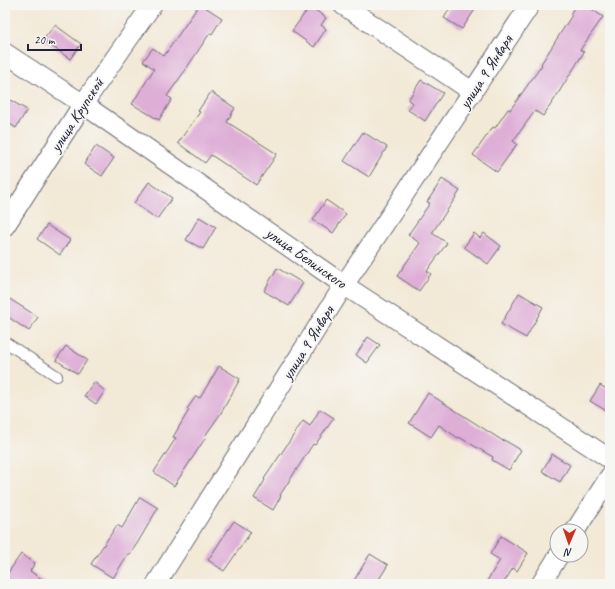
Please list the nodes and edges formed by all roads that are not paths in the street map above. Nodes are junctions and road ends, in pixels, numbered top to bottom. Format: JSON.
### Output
{"nodes":[{"id":1,"x":152,"y":5,"type":"edge"},
{"id":2,"x":343,"y":5,"type":"edge"},
{"id":3,"x":530,"y":5,"type":"edge"},
{"id":4,"x":5,"y":53,"type":"edge"},
{"id":5,"x":473,"y":92,"type":"junction"},
{"id":6,"x":83,"y":104,"type":"junction"},
{"id":7,"x":5,"y":226,"type":"edge"},
{"id":8,"x":344,"y":285,"type":"junction"},
{"id":9,"x":5,"y":342,"type":"edge"},
{"id":10,"x":57,"y":376,"type":"dead end"},
{"id":11,"x":610,"y":459,"type":"edge"},
{"id":12,"x":610,"y":476,"type":"edge"},
{"id":13,"x":580,"y":523,"type":"edge"},
{"id":14,"x":554,"y":563,"type":"edge"},
{"id":15,"x":156,"y":584,"type":"edge"},
{"id":16,"x":541,"y":584,"type":"edge"}],
"edges":[{"from":1,"to":6,"type":"street","name":"улица Крупской"},
{"from":2,"to":5,"type":"street"},
{"from":3,"to":5,"type":"street","name":"улица 9 Января"},
{"from":4,"to":6,"type":"street","name":"улица Белинского"},
{"from":5,"to":8,"type":"street","name":"улица 9 Января"},
{"from":6,"to":7,"type":"street","name":"улица Крупской"},
{"from":6,"to":8,"type":"street","name":"улица Белинского"},
{"from":8,"to":11,"type":"street","name":"улица Белинского"},
{"from":8,"to":15,"type":"street","name":"улица 9 Января"},
{"from":9,"to":10,"type":"lane"},
{"from":12,"to":13,"type":"street"},
{"from":14,"to":16,"type":"street"}]}
